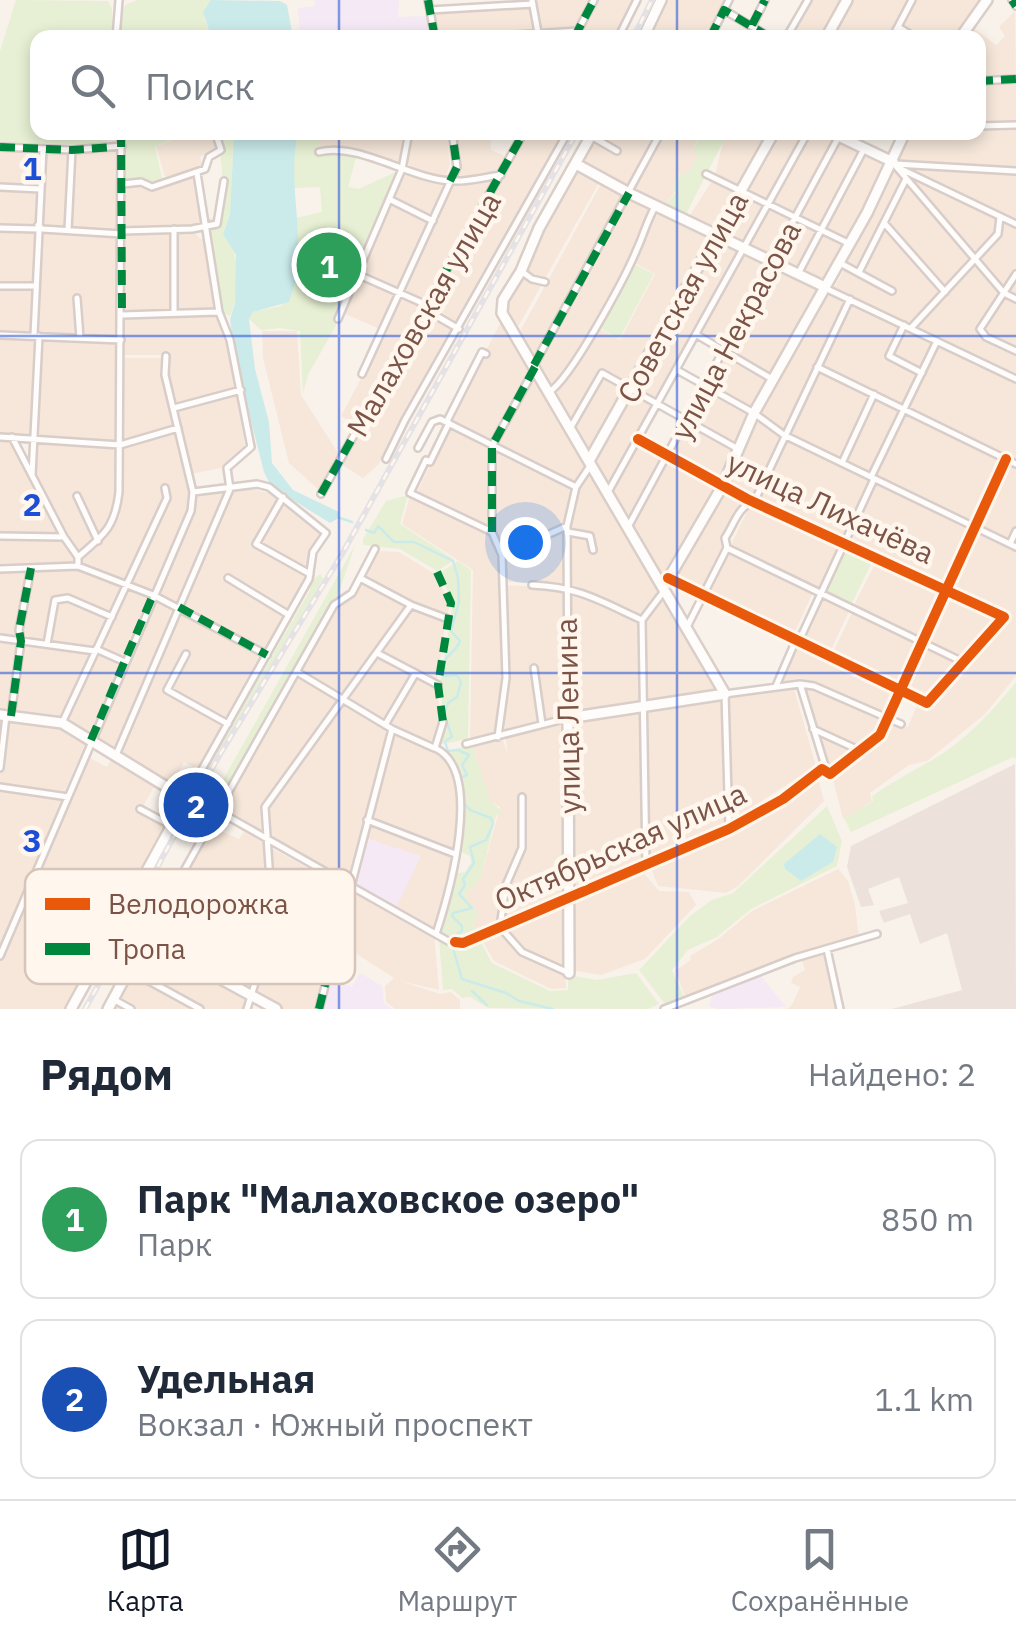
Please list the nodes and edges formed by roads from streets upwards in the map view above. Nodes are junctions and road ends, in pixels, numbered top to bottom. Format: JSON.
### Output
{"nodes":[{"id":1,"x":120,"y":0,"type":"edge"},
{"id":2,"x":428,"y":0,"type":"edge"},
{"id":3,"x":594,"y":0,"type":"edge"},
{"id":4,"x":637,"y":0,"type":"edge"},
{"id":5,"x":661,"y":0,"type":"edge"},
{"id":6,"x":729,"y":0,"type":"edge"},
{"id":7,"x":765,"y":0,"type":"edge"},
{"id":8,"x":808,"y":0,"type":"edge"},
{"id":9,"x":847,"y":0,"type":"edge"},
{"id":10,"x":912,"y":0,"type":"edge"},
{"id":11,"x":987,"y":0,"type":"edge"},
{"id":12,"x":532,"y":2,"type":"edge"},
{"id":13,"x":430,"y":10,"type":"junction"},
{"id":14,"x":724,"y":10,"type":"junction"},
{"id":15,"x":752,"y":26,"type":"junction"},
{"id":16,"x":898,"y":27,"type":"junction"},
{"id":17,"x":117,"y":30,"type":"edge"},
{"id":18,"x":433,"y":30,"type":"edge"},
{"id":19,"x":537,"y":30,"type":"edge"},
{"id":20,"x":578,"y":30,"type":"edge"},
{"id":21,"x":622,"y":30,"type":"edge"},
{"id":22,"x":647,"y":30,"type":"edge"},
{"id":23,"x":714,"y":30,"type":"edge"},
{"id":24,"x":759,"y":30,"type":"edge"},
{"id":25,"x":791,"y":30,"type":"edge"},
{"id":26,"x":830,"y":30,"type":"edge"},
{"id":27,"x":896,"y":30,"type":"edge"},
{"id":28,"x":903,"y":30,"type":"edge"},
{"id":29,"x":966,"y":30,"type":"edge"},
{"id":30,"x":1016,"y":79,"type":"edge"},
{"id":31,"x":986,"y":81,"type":"edge"},
{"id":32,"x":1016,"y":125,"type":"edge"},
{"id":33,"x":986,"y":126,"type":"edge"},
{"id":34,"x":120,"y":140,"type":"edge"},
{"id":35,"x":123,"y":140,"type":"edge"},
{"id":36,"x":218,"y":140,"type":"edge"},
{"id":37,"x":407,"y":140,"type":"edge"},
{"id":38,"x":453,"y":140,"type":"edge"},
{"id":39,"x":520,"y":140,"type":"edge"},
{"id":40,"x":564,"y":140,"type":"edge"},
{"id":41,"x":589,"y":140,"type":"edge"},
{"id":42,"x":601,"y":140,"type":"edge"},
{"id":43,"x":656,"y":140,"type":"edge"},
{"id":44,"x":770,"y":140,"type":"edge"},
{"id":45,"x":804,"y":140,"type":"edge"},
{"id":46,"x":834,"y":140,"type":"edge"},
{"id":47,"x":849,"y":140,"type":"edge"},
{"id":48,"x":903,"y":140,"type":"edge"},
{"id":49,"x":0,"y":147,"type":"edge"},
{"id":50,"x":864,"y":148,"type":"junction"},
{"id":51,"x":42,"y":149,"type":"junction"},
{"id":52,"x":72,"y":150,"type":"junction"},
{"id":53,"x":617,"y":151,"type":"dead end"},
{"id":54,"x":319,"y":152,"type":"dead end"},
{"id":55,"x":894,"y":163,"type":"junction"},
{"id":56,"x":576,"y":164,"type":"junction"},
{"id":57,"x":402,"y":168,"type":"junction"},
{"id":58,"x":1016,"y":171,"type":"edge"},
{"id":59,"x":197,"y":174,"type":"junction"},
{"id":60,"x":706,"y":174,"type":"dead end"},
{"id":61,"x":502,"y":175,"type":"junction"},
{"id":62,"x":906,"y":179,"type":"junction"},
{"id":63,"x":224,"y":181,"type":"dead end"},
{"id":64,"x":450,"y":181,"type":"junction"},
{"id":65,"x":124,"y":184,"type":"junction"},
{"id":66,"x":0,"y":186,"type":"edge"},
{"id":67,"x":40,"y":189,"type":"junction"},
{"id":68,"x":742,"y":191,"type":"junction"},
{"id":69,"x":629,"y":193,"type":"junction"},
{"id":70,"x":389,"y":199,"type":"junction"},
{"id":71,"x":771,"y":204,"type":"junction"},
{"id":72,"x":656,"y":206,"type":"junction"},
{"id":73,"x":795,"y":216,"type":"junction"},
{"id":74,"x":1000,"y":217,"type":"junction"},
{"id":75,"x":432,"y":221,"type":"junction"},
{"id":76,"x":885,"y":224,"type":"junction"},
{"id":77,"x":1016,"y":224,"type":"edge"},
{"id":78,"x":0,"y":228,"type":"edge"},
{"id":79,"x":206,"y":228,"type":"junction"},
{"id":80,"x":39,"y":229,"type":"junction"},
{"id":81,"x":174,"y":229,"type":"junction"},
{"id":82,"x":68,"y":230,"type":"junction"},
{"id":83,"x":821,"y":230,"type":"junction"},
{"id":84,"x":122,"y":232,"type":"junction"},
{"id":85,"x":717,"y":234,"type":"junction"},
{"id":86,"x":850,"y":244,"type":"junction"},
{"id":87,"x":746,"y":248,"type":"junction"},
{"id":88,"x":976,"y":260,"type":"junction"},
{"id":89,"x":771,"y":262,"type":"junction"},
{"id":90,"x":840,"y":263,"type":"junction"},
{"id":91,"x":522,"y":270,"type":"junction"},
{"id":92,"x":860,"y":272,"type":"junction"},
{"id":93,"x":1016,"y":274,"type":"edge"},
{"id":94,"x":359,"y":275,"type":"junction"},
{"id":95,"x":798,"y":275,"type":"junction"},
{"id":96,"x":545,"y":282,"type":"dead end"},
{"id":97,"x":0,"y":286,"type":"edge"},
{"id":98,"x":36,"y":286,"type":"junction"},
{"id":99,"x":824,"y":287,"type":"junction"},
{"id":100,"x":892,"y":291,"type":"dead end"},
{"id":101,"x":945,"y":292,"type":"junction"},
{"id":102,"x":1004,"y":293,"type":"junction"},
{"id":103,"x":399,"y":295,"type":"junction"},
{"id":104,"x":77,"y":298,"type":"dead end"},
{"id":105,"x":850,"y":299,"type":"junction"},
{"id":106,"x":1016,"y":299,"type":"edge"},
{"id":107,"x":426,"y":310,"type":"junction"},
{"id":108,"x":174,"y":312,"type":"junction"},
{"id":109,"x":220,"y":312,"type":"junction"},
{"id":110,"x":122,"y":315,"type":"junction"},
{"id":111,"x":338,"y":319,"type":"dead end"},
{"id":112,"x":907,"y":326,"type":"junction"},
{"id":113,"x":458,"y":329,"type":"junction"},
{"id":114,"x":0,"y":334,"type":"edge"},
{"id":115,"x":697,"y":335,"type":"junction"},
{"id":116,"x":36,"y":336,"type":"junction"},
{"id":117,"x":80,"y":338,"type":"junction"},
{"id":118,"x":121,"y":340,"type":"junction"},
{"id":119,"x":937,"y":340,"type":"junction"},
{"id":120,"x":1016,"y":351,"type":"edge"},
{"id":121,"x":724,"y":352,"type":"junction"},
{"id":122,"x":484,"y":353,"type":"dead end"},
{"id":123,"x":166,"y":356,"type":"dead end"},
{"id":124,"x":535,"y":366,"type":"junction"},
{"id":125,"x":817,"y":367,"type":"junction"},
{"id":126,"x":676,"y":370,"type":"junction"},
{"id":127,"x":922,"y":373,"type":"junction"},
{"id":128,"x":362,"y":374,"type":"dead end"},
{"id":129,"x":772,"y":379,"type":"junction"},
{"id":130,"x":1016,"y":379,"type":"edge"},
{"id":131,"x":704,"y":386,"type":"junction"},
{"id":132,"x":631,"y":387,"type":"junction"},
{"id":133,"x":241,"y":390,"type":"junction"},
{"id":134,"x":549,"y":392,"type":"junction"},
{"id":135,"x":874,"y":394,"type":"junction"},
{"id":136,"x":657,"y":403,"type":"junction"},
{"id":137,"x":174,"y":408,"type":"junction"},
{"id":138,"x":904,"y":409,"type":"junction"},
{"id":139,"x":754,"y":413,"type":"junction"},
{"id":140,"x":686,"y":420,"type":"junction"},
{"id":141,"x":448,"y":423,"type":"junction"},
{"id":142,"x":178,"y":428,"type":"junction"},
{"id":143,"x":570,"y":428,"type":"junction"},
{"id":144,"x":784,"y":435,"type":"junction"},
{"id":145,"x":0,"y":437,"type":"edge"},
{"id":146,"x":12,"y":438,"type":"junction"},
{"id":147,"x":34,"y":439,"type":"junction"},
{"id":148,"x":638,"y":439,"type":"junction"},
{"id":149,"x":120,"y":445,"type":"junction"},
{"id":150,"x":492,"y":446,"type":"junction"},
{"id":151,"x":418,"y":448,"type":"dead end"},
{"id":152,"x":738,"y":448,"type":"junction"},
{"id":153,"x":668,"y":456,"type":"junction"},
{"id":154,"x":386,"y":459,"type":"dead end"},
{"id":155,"x":1006,"y":459,"type":"junction"},
{"id":156,"x":842,"y":462,"type":"junction"},
{"id":157,"x":590,"y":463,"type":"junction"},
{"id":158,"x":1016,"y":464,"type":"edge"},
{"id":159,"x":32,"y":475,"type":"junction"},
{"id":160,"x":873,"y":478,"type":"junction"},
{"id":161,"x":723,"y":484,"type":"junction"},
{"id":162,"x":576,"y":487,"type":"junction"},
{"id":163,"x":165,"y":488,"type":"dead end"},
{"id":164,"x":230,"y":489,"type":"junction"},
{"id":165,"x":194,"y":492,"type":"junction"},
{"id":166,"x":608,"y":492,"type":"junction"},
{"id":167,"x":321,"y":494,"type":"dead end"},
{"id":168,"x":77,"y":496,"type":"dead end"},
{"id":169,"x":283,"y":496,"type":"junction"},
{"id":170,"x":755,"y":500,"type":"junction"},
{"id":171,"x":975,"y":526,"type":"junction"},
{"id":172,"x":628,"y":527,"type":"junction"},
{"id":173,"x":568,"y":529,"type":"junction"},
{"id":174,"x":492,"y":532,"type":"junction"},
{"id":175,"x":1016,"y":532,"type":"edge"},
{"id":176,"x":0,"y":536,"type":"edge"},
{"id":177,"x":64,"y":537,"type":"junction"},
{"id":178,"x":98,"y":541,"type":"junction"},
{"id":179,"x":844,"y":542,"type":"junction"},
{"id":180,"x":528,"y":544,"type":"dead end"},
{"id":181,"x":1013,"y":546,"type":"edge"},
{"id":182,"x":727,"y":548,"type":"junction"},
{"id":183,"x":375,"y":550,"type":"dead end"},
{"id":184,"x":593,"y":550,"type":"dead end"},
{"id":185,"x":78,"y":557,"type":"junction"},
{"id":186,"x":78,"y":566,"type":"junction"},
{"id":187,"x":30,"y":568,"type":"junction"},
{"id":188,"x":0,"y":569,"type":"edge"},
{"id":189,"x":310,"y":574,"type":"junction"},
{"id":190,"x":228,"y":578,"type":"dead end"},
{"id":191,"x":360,"y":578,"type":"junction"},
{"id":192,"x":127,"y":584,"type":"junction"},
{"id":193,"x":532,"y":585,"type":"dead end"},
{"id":194,"x":565,"y":586,"type":"junction"},
{"id":195,"x":665,"y":586,"type":"junction"},
{"id":196,"x":946,"y":589,"type":"junction"},
{"id":197,"x":822,"y":592,"type":"junction"},
{"id":198,"x":153,"y":595,"type":"junction"},
{"id":199,"x":703,"y":595,"type":"junction"},
{"id":200,"x":410,"y":605,"type":"junction"},
{"id":201,"x":179,"y":607,"type":"junction"},
{"id":202,"x":289,"y":615,"type":"junction"},
{"id":203,"x":112,"y":617,"type":"junction"},
{"id":204,"x":448,"y":619,"type":"dead end"},
{"id":205,"x":642,"y":620,"type":"junction"},
{"id":206,"x":686,"y":629,"type":"junction"},
{"id":207,"x":0,"y":638,"type":"edge"},
{"id":208,"x":798,"y":640,"type":"junction"},
{"id":209,"x":22,"y":641,"type":"junction"},
{"id":210,"x":923,"y":642,"type":"junction"},
{"id":211,"x":46,"y":644,"type":"junction"},
{"id":212,"x":95,"y":650,"type":"junction"},
{"id":213,"x":376,"y":653,"type":"junction"},
{"id":214,"x":186,"y":654,"type":"dead end"},
{"id":215,"x":267,"y":655,"type":"junction"},
{"id":216,"x":125,"y":662,"type":"junction"},
{"id":217,"x":962,"y":662,"type":"junction"},
{"id":218,"x":534,"y":668,"type":"dead end"},
{"id":219,"x":297,"y":672,"type":"junction"},
{"id":220,"x":415,"y":676,"type":"junction"},
{"id":221,"x":800,"y":684,"type":"junction"},
{"id":222,"x":438,"y":685,"type":"dead end"},
{"id":223,"x":776,"y":686,"type":"junction"},
{"id":224,"x":900,"y":690,"type":"junction"},
{"id":225,"x":725,"y":694,"type":"junction"},
{"id":226,"x":342,"y":700,"type":"junction"},
{"id":227,"x":644,"y":705,"type":"junction"},
{"id":228,"x":6,"y":716,"type":"edge"},
{"id":229,"x":568,"y":718,"type":"junction"},
{"id":230,"x":888,"y":718,"type":"junction"},
{"id":231,"x":443,"y":722,"type":"dead end"},
{"id":232,"x":62,"y":724,"type":"junction"},
{"id":233,"x":228,"y":724,"type":"junction"},
{"id":234,"x":542,"y":724,"type":"junction"},
{"id":235,"x":901,"y":724,"type":"dead end"},
{"id":236,"x":388,"y":727,"type":"junction"},
{"id":237,"x":813,"y":728,"type":"junction"},
{"id":238,"x":498,"y":737,"type":"junction"},
{"id":239,"x":92,"y":740,"type":"junction"},
{"id":240,"x":466,"y":744,"type":"dead end"},
{"id":241,"x":435,"y":748,"type":"junction"},
{"id":242,"x":862,"y":752,"type":"junction"},
{"id":243,"x":116,"y":756,"type":"junction"},
{"id":244,"x":0,"y":768,"type":"edge"},
{"id":245,"x":826,"y":769,"type":"junction"},
{"id":246,"x":0,"y":787,"type":"edge"},
{"id":247,"x":68,"y":797,"type":"junction"},
{"id":248,"x":522,"y":798,"type":"dead end"},
{"id":249,"x":181,"y":805,"type":"junction"},
{"id":250,"x":140,"y":809,"type":"dead end"},
{"id":251,"x":218,"y":811,"type":"junction"},
{"id":252,"x":367,"y":820,"type":"junction"},
{"id":253,"x":172,"y":826,"type":"junction"},
{"id":254,"x":730,"y":829,"type":"junction"},
{"id":255,"x":266,"y":841,"type":"junction"},
{"id":256,"x":455,"y":854,"type":"junction"},
{"id":257,"x":646,"y":866,"type":"junction"},
{"id":258,"x":37,"y":869,"type":"edge"},
{"id":259,"x":148,"y":869,"type":"edge"},
{"id":260,"x":186,"y":869,"type":"edge"},
{"id":261,"x":268,"y":869,"type":"edge"},
{"id":262,"x":315,"y":869,"type":"edge"},
{"id":263,"x":354,"y":869,"type":"edge"},
{"id":264,"x":355,"y":891,"type":"edge"},
{"id":265,"x":25,"y":896,"type":"edge"},
{"id":266,"x":569,"y":896,"type":"junction"},
{"id":267,"x":500,"y":927,"type":"junction"},
{"id":268,"x":436,"y":934,"type":"junction"},
{"id":269,"x":877,"y":934,"type":"dead end"},
{"id":270,"x":826,"y":948,"type":"junction"},
{"id":271,"x":0,"y":956,"type":"edge"},
{"id":272,"x":568,"y":973,"type":"joint"},
{"id":273,"x":85,"y":984,"type":"edge"},
{"id":274,"x":122,"y":984,"type":"edge"},
{"id":275,"x":154,"y":984,"type":"edge"},
{"id":276,"x":229,"y":984,"type":"edge"},
{"id":277,"x":255,"y":984,"type":"edge"},
{"id":278,"x":325,"y":984,"type":"edge"},
{"id":279,"x":251,"y":996,"type":"junction"},
{"id":280,"x":114,"y":999,"type":"junction"},
{"id":281,"x":71,"y":1009,"type":"edge"},
{"id":282,"x":108,"y":1009,"type":"edge"},
{"id":283,"x":131,"y":1009,"type":"edge"},
{"id":284,"x":200,"y":1009,"type":"edge"},
{"id":285,"x":247,"y":1009,"type":"edge"},
{"id":286,"x":276,"y":1009,"type":"edge"},
{"id":287,"x":319,"y":1009,"type":"edge"},
{"id":288,"x":664,"y":1009,"type":"edge"},
{"id":289,"x":840,"y":1009,"type":"edge"}],
"edges":[{"from":1,"to":17,"type":"street"},
{"from":2,"to":13,"type":"street"},
{"from":3,"to":20,"type":"street"},
{"from":4,"to":21,"type":"street"},
{"from":5,"to":22,"type":"street"},
{"from":6,"to":14,"type":"street"},
{"from":7,"to":15,"type":"street"},
{"from":8,"to":25,"type":"street"},
{"from":9,"to":26,"type":"street"},
{"from":10,"to":16,"type":"street"},
{"from":11,"to":29,"type":"street"},
{"from":12,"to":13,"type":"street"},
{"from":12,"to":19,"type":"street"},
{"from":13,"to":18,"type":"street"},
{"from":14,"to":15,"type":"street"},
{"from":14,"to":23,"type":"street"},
{"from":15,"to":24,"type":"street"},
{"from":16,"to":27,"type":"street"},
{"from":16,"to":28,"type":"street"},
{"from":30,"to":31,"type":"street"},
{"from":32,"to":33,"type":"street"},
{"from":34,"to":52,"type":"street"},
{"from":35,"to":65,"type":"street"},
{"from":36,"to":59,"type":"street"},
{"from":37,"to":57,"type":"street"},
{"from":38,"to":64,"type":"street"},
{"from":39,"to":61,"type":"street","name":"Малаховская улица"},
{"from":40,"to":113,"type":"street"},
{"from":41,"to":56,"type":"street"},
{"from":42,"to":53,"type":"street"},
{"from":43,"to":69,"type":"street"},
{"from":44,"to":68,"type":"street","name":"Советская улица"},
{"from":45,"to":71,"type":"street"},
{"from":46,"to":73,"type":"street","name":"улица Некрасова"},
{"from":47,"to":50,"type":"street"},
{"from":48,"to":55,"type":"street"},
{"from":49,"to":51,"type":"street"},
{"from":50,"to":55,"type":"street"},
{"from":50,"to":83,"type":"street"},
{"from":51,"to":52,"type":"street"},
{"from":51,"to":67,"type":"street"},
{"from":52,"to":82,"type":"street"},
{"from":54,"to":57,"type":"street"},
{"from":55,"to":58,"type":"street"},
{"from":55,"to":62,"type":"street"},
{"from":55,"to":74,"type":"street"},
{"from":55,"to":86,"type":"street"},
{"from":56,"to":69,"type":"street"},
{"from":56,"to":91,"type":"street"},
{"from":57,"to":64,"type":"street"},
{"from":57,"to":70,"type":"street"},
{"from":59,"to":65,"type":"street"},
{"from":59,"to":79,"type":"street"},
{"from":60,"to":68,"type":"street"},
{"from":61,"to":64,"type":"street"},
{"from":61,"to":107,"type":"street","name":"Малаховская улица"},
{"from":62,"to":76,"type":"street"},
{"from":62,"to":88,"type":"street"},
{"from":63,"to":79,"type":"street"},
{"from":64,"to":75,"type":"street"},
{"from":65,"to":84,"type":"street"},
{"from":66,"to":67,"type":"street"},
{"from":67,"to":80,"type":"street"},
{"from":68,"to":71,"type":"street"},
{"from":68,"to":85,"type":"street","name":"Советская улица"},
{"from":69,"to":72,"type":"street"},
{"from":69,"to":124,"type":"street"},
{"from":70,"to":75,"type":"street"},
{"from":70,"to":94,"type":"street"},
{"from":71,"to":73,"type":"street"},
{"from":71,"to":87,"type":"street"},
{"from":72,"to":85,"type":"street"},
{"from":72,"to":134,"type":"street"},
{"from":73,"to":83,"type":"street"},
{"from":73,"to":89,"type":"street","name":"улица Некрасова"},
{"from":74,"to":77,"type":"street"},
{"from":74,"to":88,"type":"street"},
{"from":75,"to":103,"type":"street"},
{"from":76,"to":92,"type":"street"},
{"from":76,"to":101,"type":"street"},
{"from":78,"to":80,"type":"street"},
{"from":79,"to":81,"type":"street"},
{"from":79,"to":109,"type":"street"},
{"from":80,"to":82,"type":"street"},
{"from":80,"to":98,"type":"street"},
{"from":81,"to":84,"type":"street"},
{"from":81,"to":108,"type":"street"},
{"from":82,"to":84,"type":"street"},
{"from":83,"to":86,"type":"street"},
{"from":83,"to":95,"type":"street"},
{"from":84,"to":110,"type":"street"},
{"from":85,"to":87,"type":"street"},
{"from":85,"to":132,"type":"street","name":"Советская улица"},
{"from":86,"to":90,"type":"street"},
{"from":87,"to":89,"type":"street"},
{"from":87,"to":115,"type":"street"},
{"from":88,"to":101,"type":"street"},
{"from":88,"to":102,"type":"street"},
{"from":89,"to":95,"type":"street"},
{"from":89,"to":121,"type":"street","name":"улица Некрасова"},
{"from":90,"to":92,"type":"street"},
{"from":90,"to":99,"type":"street"},
{"from":91,"to":96,"type":"street"},
{"from":91,"to":124,"type":"street"},
{"from":92,"to":100,"type":"street"},
{"from":93,"to":102,"type":"street"},
{"from":94,"to":103,"type":"street"},
{"from":94,"to":111,"type":"street"},
{"from":95,"to":99,"type":"street"},
{"from":97,"to":98,"type":"street"},
{"from":98,"to":116,"type":"street"},
{"from":99,"to":105,"type":"street"},
{"from":99,"to":129,"type":"street"},
{"from":101,"to":112,"type":"street"},
{"from":102,"to":106,"type":"street"},
{"from":102,"to":120,"type":"street"},
{"from":103,"to":107,"type":"street"},
{"from":103,"to":128,"type":"street"},
{"from":104,"to":117,"type":"street"},
{"from":105,"to":112,"type":"street"},
{"from":105,"to":125,"type":"street"},
{"from":107,"to":113,"type":"street"},
{"from":107,"to":167,"type":"street","name":"Малаховская улица"},
{"from":108,"to":109,"type":"street"},
{"from":108,"to":110,"type":"street"},
{"from":109,"to":133,"type":"street"},
{"from":110,"to":118,"type":"street"},
{"from":112,"to":119,"type":"street"},
{"from":112,"to":127,"type":"street"},
{"from":113,"to":154,"type":"street"},
{"from":114,"to":116,"type":"street"},
{"from":115,"to":121,"type":"street"},
{"from":115,"to":126,"type":"street"},
{"from":116,"to":117,"type":"street"},
{"from":116,"to":147,"type":"street"},
{"from":117,"to":118,"type":"street"},
{"from":118,"to":149,"type":"street"},
{"from":119,"to":127,"type":"street"},
{"from":119,"to":130,"type":"street"},
{"from":121,"to":129,"type":"street"},
{"from":121,"to":131,"type":"street","name":"улица Некрасова"},
{"from":122,"to":141,"type":"street"},
{"from":123,"to":137,"type":"street"},
{"from":124,"to":134,"type":"street"},
{"from":124,"to":150,"type":"street"},
{"from":125,"to":135,"type":"street"},
{"from":125,"to":144,"type":"street"},
{"from":126,"to":131,"type":"street"},
{"from":126,"to":136,"type":"street"},
{"from":127,"to":138,"type":"street"},
{"from":129,"to":139,"type":"street"},
{"from":131,"to":139,"type":"street"},
{"from":131,"to":140,"type":"street","name":"улица Некрасова"},
{"from":132,"to":136,"type":"street"},
{"from":132,"to":143,"type":"street"},
{"from":132,"to":157,"type":"street","name":"Советская улица"},
{"from":133,"to":137,"type":"street"},
{"from":133,"to":164,"type":"street"},
{"from":134,"to":143,"type":"street"},
{"from":135,"to":138,"type":"street"},
{"from":135,"to":156,"type":"street"},
{"from":136,"to":140,"type":"street"},
{"from":136,"to":148,"type":"street"},
{"from":137,"to":142,"type":"street"},
{"from":138,"to":155,"type":"street"},
{"from":138,"to":160,"type":"street"},
{"from":139,"to":144,"type":"street"},
{"from":139,"to":152,"type":"street"},
{"from":140,"to":152,"type":"street"},
{"from":140,"to":153,"type":"street","name":"улица Некрасова"},
{"from":141,"to":150,"type":"street"},
{"from":141,"to":151,"type":"street"},
{"from":141,"to":174,"type":"street"},
{"from":142,"to":149,"type":"street"},
{"from":142,"to":165,"type":"street"},
{"from":143,"to":157,"type":"street"},
{"from":144,"to":156,"type":"street"},
{"from":144,"to":170,"type":"street"},
{"from":145,"to":146,"type":"street"},
{"from":146,"to":147,"type":"street"},
{"from":146,"to":159,"type":"street"},
{"from":147,"to":149,"type":"street"},
{"from":147,"to":159,"type":"street"},
{"from":148,"to":153,"type":"street","name":"улица Лихачёва"},
{"from":148,"to":166,"type":"street"},
{"from":149,"to":178,"type":"street"},
{"from":150,"to":162,"type":"street"},
{"from":150,"to":174,"type":"street"},
{"from":152,"to":161,"type":"street"},
{"from":153,"to":161,"type":"street","name":"улица Лихачёва"},
{"from":153,"to":172,"type":"street","name":"улица Некрасова"},
{"from":155,"to":158,"type":"street"},
{"from":155,"to":171,"type":"street","name":"Октябрьская улица"},
{"from":156,"to":160,"type":"street"},
{"from":157,"to":162,"type":"street","name":"улица Ленина"},
{"from":157,"to":166,"type":"street"},
{"from":159,"to":177,"type":"street"},
{"from":160,"to":171,"type":"street"},
{"from":160,"to":179,"type":"street"},
{"from":161,"to":170,"type":"street","name":"улица Лихачёва"},
{"from":161,"to":195,"type":"street"},
{"from":162,"to":173,"type":"street","name":"улица Ленина"},
{"from":163,"to":192,"type":"street"},
{"from":164,"to":165,"type":"street"},
{"from":164,"to":169,"type":"street"},
{"from":164,"to":201,"type":"street"},
{"from":165,"to":198,"type":"street"},
{"from":166,"to":172,"type":"street"},
{"from":168,"to":178,"type":"street"},
{"from":169,"to":189,"type":"street"},
{"from":169,"to":189,"type":"street"},
{"from":170,"to":179,"type":"street","name":"улица Лихачёва"},
{"from":170,"to":182,"type":"street"},
{"from":171,"to":181,"type":"street"},
{"from":171,"to":196,"type":"street","name":"Октябрьская улица"},
{"from":172,"to":195,"type":"street"},
{"from":173,"to":180,"type":"street"},
{"from":173,"to":184,"type":"street"},
{"from":173,"to":194,"type":"street","name":"улица Ленина"},
{"from":174,"to":238,"type":"street"},
{"from":175,"to":181,"type":"street"},
{"from":176,"to":177,"type":"street"},
{"from":177,"to":185,"type":"street"},
{"from":178,"to":185,"type":"street"},
{"from":179,"to":196,"type":"street","name":"улица Лихачёва"},
{"from":179,"to":197,"type":"street"},
{"from":182,"to":197,"type":"street"},
{"from":182,"to":199,"type":"street"},
{"from":183,"to":191,"type":"street"},
{"from":185,"to":186,"type":"street"},
{"from":186,"to":187,"type":"street"},
{"from":186,"to":192,"type":"street"},
{"from":187,"to":188,"type":"street"},
{"from":187,"to":209,"type":"street"},
{"from":189,"to":202,"type":"street"},
{"from":190,"to":202,"type":"street"},
{"from":191,"to":200,"type":"street"},
{"from":191,"to":219,"type":"street"},
{"from":192,"to":198,"type":"street"},
{"from":192,"to":203,"type":"street"},
{"from":193,"to":194,"type":"street"},
{"from":194,"to":205,"type":"street"},
{"from":194,"to":229,"type":"street","name":"улица Ленина"},
{"from":195,"to":199,"type":"street"},
{"from":195,"to":205,"type":"street"},
{"from":195,"to":206,"type":"street"},
{"from":196,"to":210,"type":"street","name":"Октябрьская улица"},
{"from":196,"to":217,"type":"street","name":"улица Лихачёва"},
{"from":197,"to":208,"type":"street"},
{"from":197,"to":210,"type":"street"},
{"from":198,"to":201,"type":"street"},
{"from":198,"to":216,"type":"street"},
{"from":199,"to":206,"type":"street"},
{"from":199,"to":208,"type":"street"},
{"from":200,"to":204,"type":"street"},
{"from":200,"to":213,"type":"street"},
{"from":201,"to":215,"type":"street"},
{"from":201,"to":243,"type":"street"},
{"from":202,"to":215,"type":"street"},
{"from":203,"to":211,"type":"street"},
{"from":203,"to":212,"type":"street"},
{"from":205,"to":227,"type":"street"},
{"from":206,"to":225,"type":"street"},
{"from":207,"to":209,"type":"street"},
{"from":208,"to":223,"type":"street"},
{"from":208,"to":224,"type":"street"},
{"from":209,"to":211,"type":"street"},
{"from":209,"to":228,"type":"street"},
{"from":210,"to":217,"type":"street"},
{"from":210,"to":224,"type":"street","name":"Октябрьская улица"},
{"from":211,"to":212,"type":"street"},
{"from":212,"to":216,"type":"street"},
{"from":212,"to":232,"type":"street"},
{"from":213,"to":220,"type":"street"},
{"from":213,"to":226,"type":"street"},
{"from":214,"to":233,"type":"street"},
{"from":215,"to":233,"type":"street"},
{"from":216,"to":239,"type":"street"},
{"from":217,"to":224,"type":"street"},
{"from":218,"to":234,"type":"street"},
{"from":219,"to":226,"type":"street"},
{"from":219,"to":251,"type":"street"},
{"from":220,"to":222,"type":"street"},
{"from":220,"to":236,"type":"street"},
{"from":221,"to":223,"type":"street"},
{"from":221,"to":230,"type":"street"},
{"from":221,"to":237,"type":"street"},
{"from":223,"to":225,"type":"street"},
{"from":224,"to":230,"type":"street","name":"Октябрьская улица"},
{"from":225,"to":227,"type":"street"},
{"from":225,"to":254,"type":"street"},
{"from":226,"to":236,"type":"street"},
{"from":226,"to":255,"type":"street"},
{"from":227,"to":229,"type":"street"},
{"from":227,"to":257,"type":"street"},
{"from":228,"to":232,"type":"street"},
{"from":228,"to":244,"type":"street"},
{"from":229,"to":234,"type":"street"},
{"from":229,"to":266,"type":"street","name":"улица Ленина"},
{"from":230,"to":235,"type":"street"},
{"from":230,"to":242,"type":"street","name":"Октябрьская улица"},
{"from":231,"to":241,"type":"street"},
{"from":232,"to":239,"type":"street"},
{"from":233,"to":249,"type":"street"},
{"from":234,"to":238,"type":"street"},
{"from":236,"to":241,"type":"street"},
{"from":236,"to":252,"type":"street"},
{"from":237,"to":242,"type":"street"},
{"from":237,"to":245,"type":"street"},
{"from":238,"to":240,"type":"street"},
{"from":239,"to":243,"type":"street"},
{"from":239,"to":247,"type":"street"},
{"from":241,"to":256,"type":"street"},
{"from":242,"to":245,"type":"street","name":"Октябрьская улица"},
{"from":243,"to":249,"type":"street"},
{"from":245,"to":254,"type":"street","name":"Октябрьская улица"},
{"from":246,"to":247,"type":"street"},
{"from":247,"to":258,"type":"street"},
{"from":248,"to":267,"type":"street"},
{"from":249,"to":253,"type":"street"},
{"from":250,"to":253,"type":"street"},
{"from":251,"to":255,"type":"street","name":"Октябрьская улица"},
{"from":251,"to":260,"type":"street"},
{"from":252,"to":256,"type":"street"},
{"from":252,"to":263,"type":"street"},
{"from":253,"to":259,"type":"street"},
{"from":254,"to":257,"type":"street","name":"Октябрьская улица"},
{"from":255,"to":261,"type":"street"},
{"from":255,"to":262,"type":"street","name":"Октябрьская улица"},
{"from":256,"to":268,"type":"street"},
{"from":257,"to":266,"type":"street","name":"Октябрьская улица"},
{"from":264,"to":268,"type":"street","name":"Октябрьская улица"},
{"from":265,"to":271,"type":"street"},
{"from":266,"to":267,"type":"street","name":"Октябрьская улица"},
{"from":266,"to":272,"type":"street","name":"улица Ленина"},
{"from":267,"to":268,"type":"street","name":"Октябрьская улица"},
{"from":267,"to":272,"type":"street"},
{"from":269,"to":270,"type":"street"},
{"from":270,"to":288,"type":"street"},
{"from":270,"to":289,"type":"street"},
{"from":273,"to":281,"type":"street"},
{"from":274,"to":280,"type":"street"},
{"from":275,"to":284,"type":"street"},
{"from":276,"to":279,"type":"street"},
{"from":277,"to":279,"type":"street"},
{"from":278,"to":287,"type":"street"},
{"from":279,"to":285,"type":"street"},
{"from":279,"to":286,"type":"street"},
{"from":280,"to":282,"type":"street"},
{"from":280,"to":283,"type":"street"}]}
